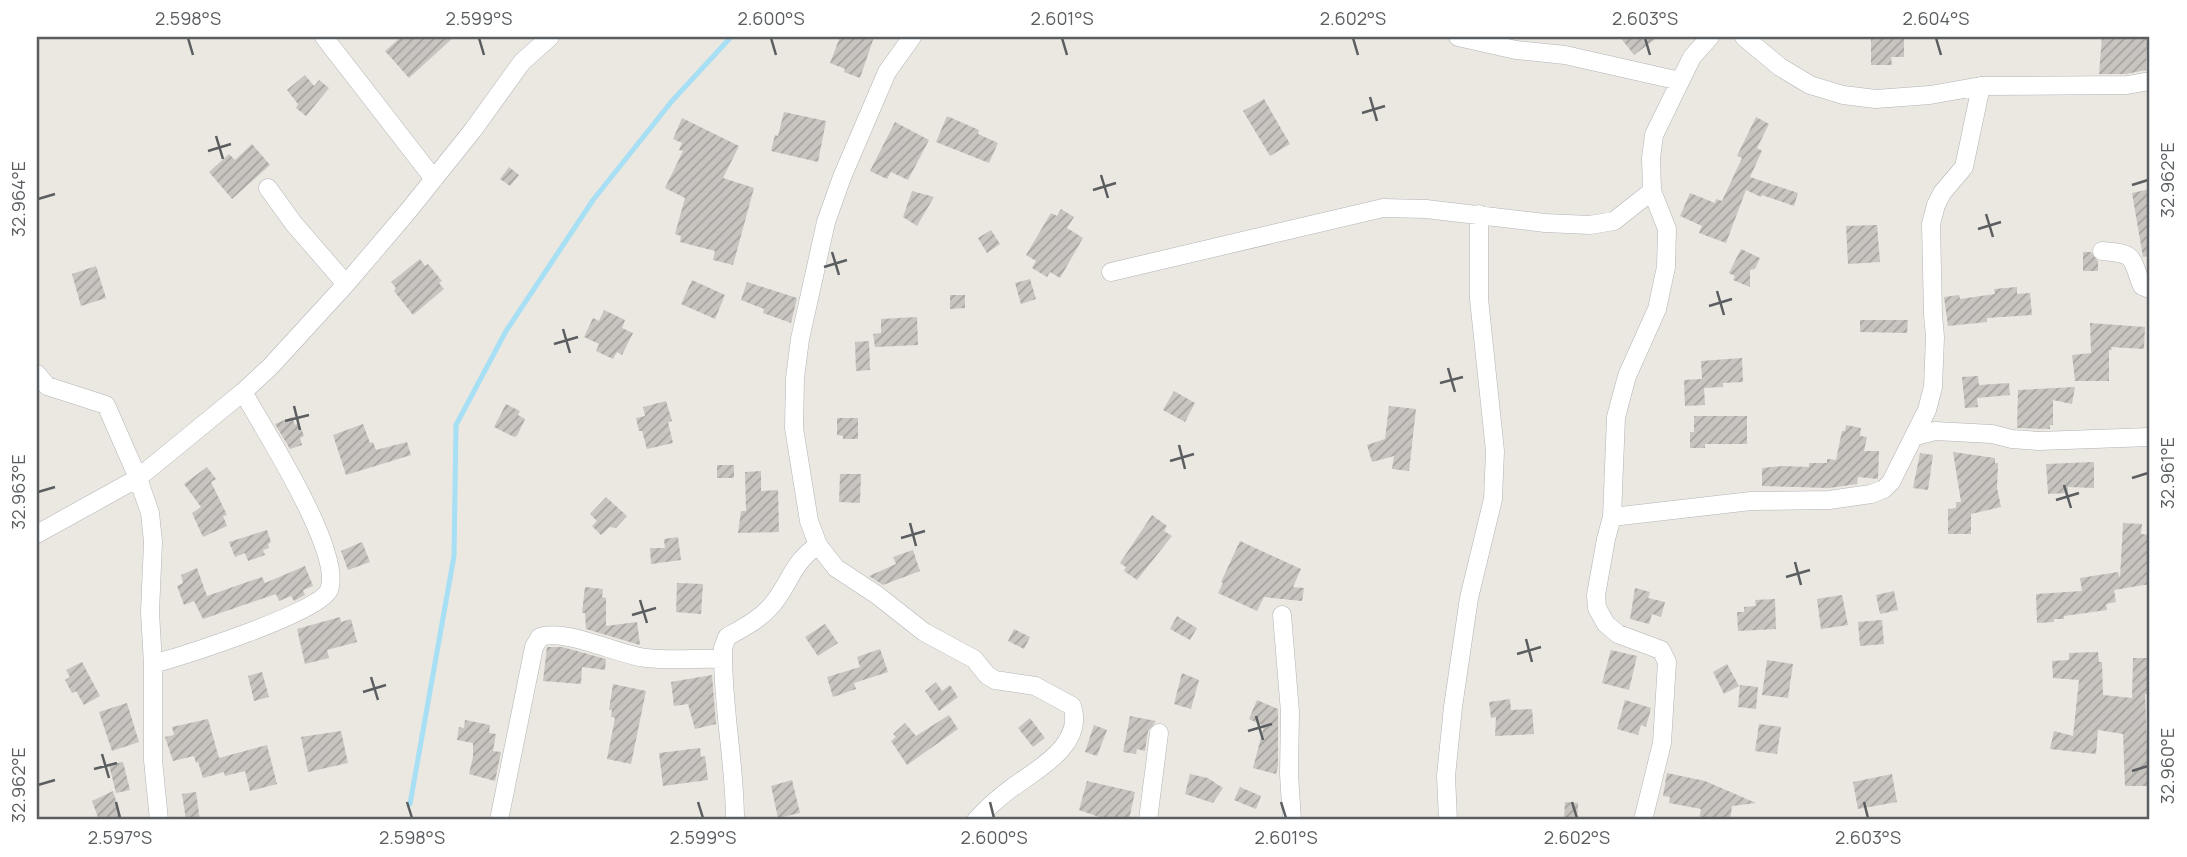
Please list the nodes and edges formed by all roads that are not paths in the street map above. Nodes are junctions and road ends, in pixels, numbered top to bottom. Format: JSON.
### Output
{"nodes":[{"id":1,"x":324,"y":37,"type":"edge"},
{"id":2,"x":550,"y":37,"type":"edge"},
{"id":3,"x":912,"y":37,"type":"edge"},
{"id":4,"x":1458,"y":37,"type":"edge"},
{"id":5,"x":1710,"y":37,"type":"edge"},
{"id":6,"x":1744,"y":37,"type":"edge"},
{"id":7,"x":1680,"y":81,"type":"junction"},
{"id":8,"x":2150,"y":81,"type":"edge"},
{"id":9,"x":1981,"y":86,"type":"junction"},
{"id":10,"x":434,"y":179,"type":"junction"},
{"id":11,"x":268,"y":188,"type":"dead end"},
{"id":12,"x":1652,"y":191,"type":"junction"},
{"id":13,"x":1479,"y":214,"type":"junction"},
{"id":14,"x":2102,"y":251,"type":"dead end"},
{"id":15,"x":1111,"y":272,"type":"dead end"},
{"id":16,"x":346,"y":284,"type":"junction"},
{"id":17,"x":2150,"y":289,"type":"edge"},
{"id":18,"x":37,"y":374,"type":"edge"},
{"id":19,"x":243,"y":392,"type":"junction"},
{"id":20,"x":1916,"y":436,"type":"junction"},
{"id":21,"x":2150,"y":437,"type":"edge"},
{"id":22,"x":138,"y":478,"type":"junction"},
{"id":23,"x":1612,"y":517,"type":"junction"},
{"id":24,"x":37,"y":534,"type":"edge"},
{"id":25,"x":818,"y":545,"type":"junction"},
{"id":26,"x":1282,"y":615,"type":"dead end"},
{"id":27,"x":723,"y":659,"type":"junction"},
{"id":28,"x":153,"y":664,"type":"junction"},
{"id":29,"x":1159,"y":733,"type":"dead end"},
{"id":30,"x":159,"y":820,"type":"edge"},
{"id":31,"x":499,"y":820,"type":"edge"},
{"id":32,"x":734,"y":820,"type":"edge"},
{"id":33,"x":976,"y":820,"type":"edge"},
{"id":34,"x":1148,"y":820,"type":"edge"},
{"id":35,"x":1292,"y":820,"type":"edge"},
{"id":36,"x":1448,"y":820,"type":"edge"},
{"id":37,"x":1643,"y":820,"type":"edge"}],
"edges":[{"from":1,"to":10,"type":"street"},
{"from":2,"to":10,"type":"street"},
{"from":3,"to":25,"type":"street"},
{"from":4,"to":7,"type":"street"},
{"from":5,"to":7,"type":"street"},
{"from":6,"to":9,"type":"street"},
{"from":7,"to":12,"type":"street"},
{"from":8,"to":9,"type":"street"},
{"from":9,"to":20,"type":"street"},
{"from":10,"to":16,"type":"street"},
{"from":11,"to":16,"type":"street"},
{"from":12,"to":13,"type":"street"},
{"from":12,"to":23,"type":"street"},
{"from":13,"to":15,"type":"street"},
{"from":13,"to":36,"type":"street"},
{"from":14,"to":17,"type":"street"},
{"from":16,"to":19,"type":"street"},
{"from":18,"to":22,"type":"street"},
{"from":19,"to":22,"type":"street"},
{"from":19,"to":28,"type":"street"},
{"from":20,"to":21,"type":"street"},
{"from":20,"to":23,"type":"street"},
{"from":22,"to":24,"type":"street"},
{"from":22,"to":28,"type":"street"},
{"from":23,"to":37,"type":"street"},
{"from":25,"to":27,"type":"street"},
{"from":25,"to":33,"type":"street"},
{"from":26,"to":35,"type":"street"},
{"from":27,"to":31,"type":"street"},
{"from":27,"to":32,"type":"street"},
{"from":28,"to":30,"type":"street"},
{"from":29,"to":34,"type":"street"}]}
